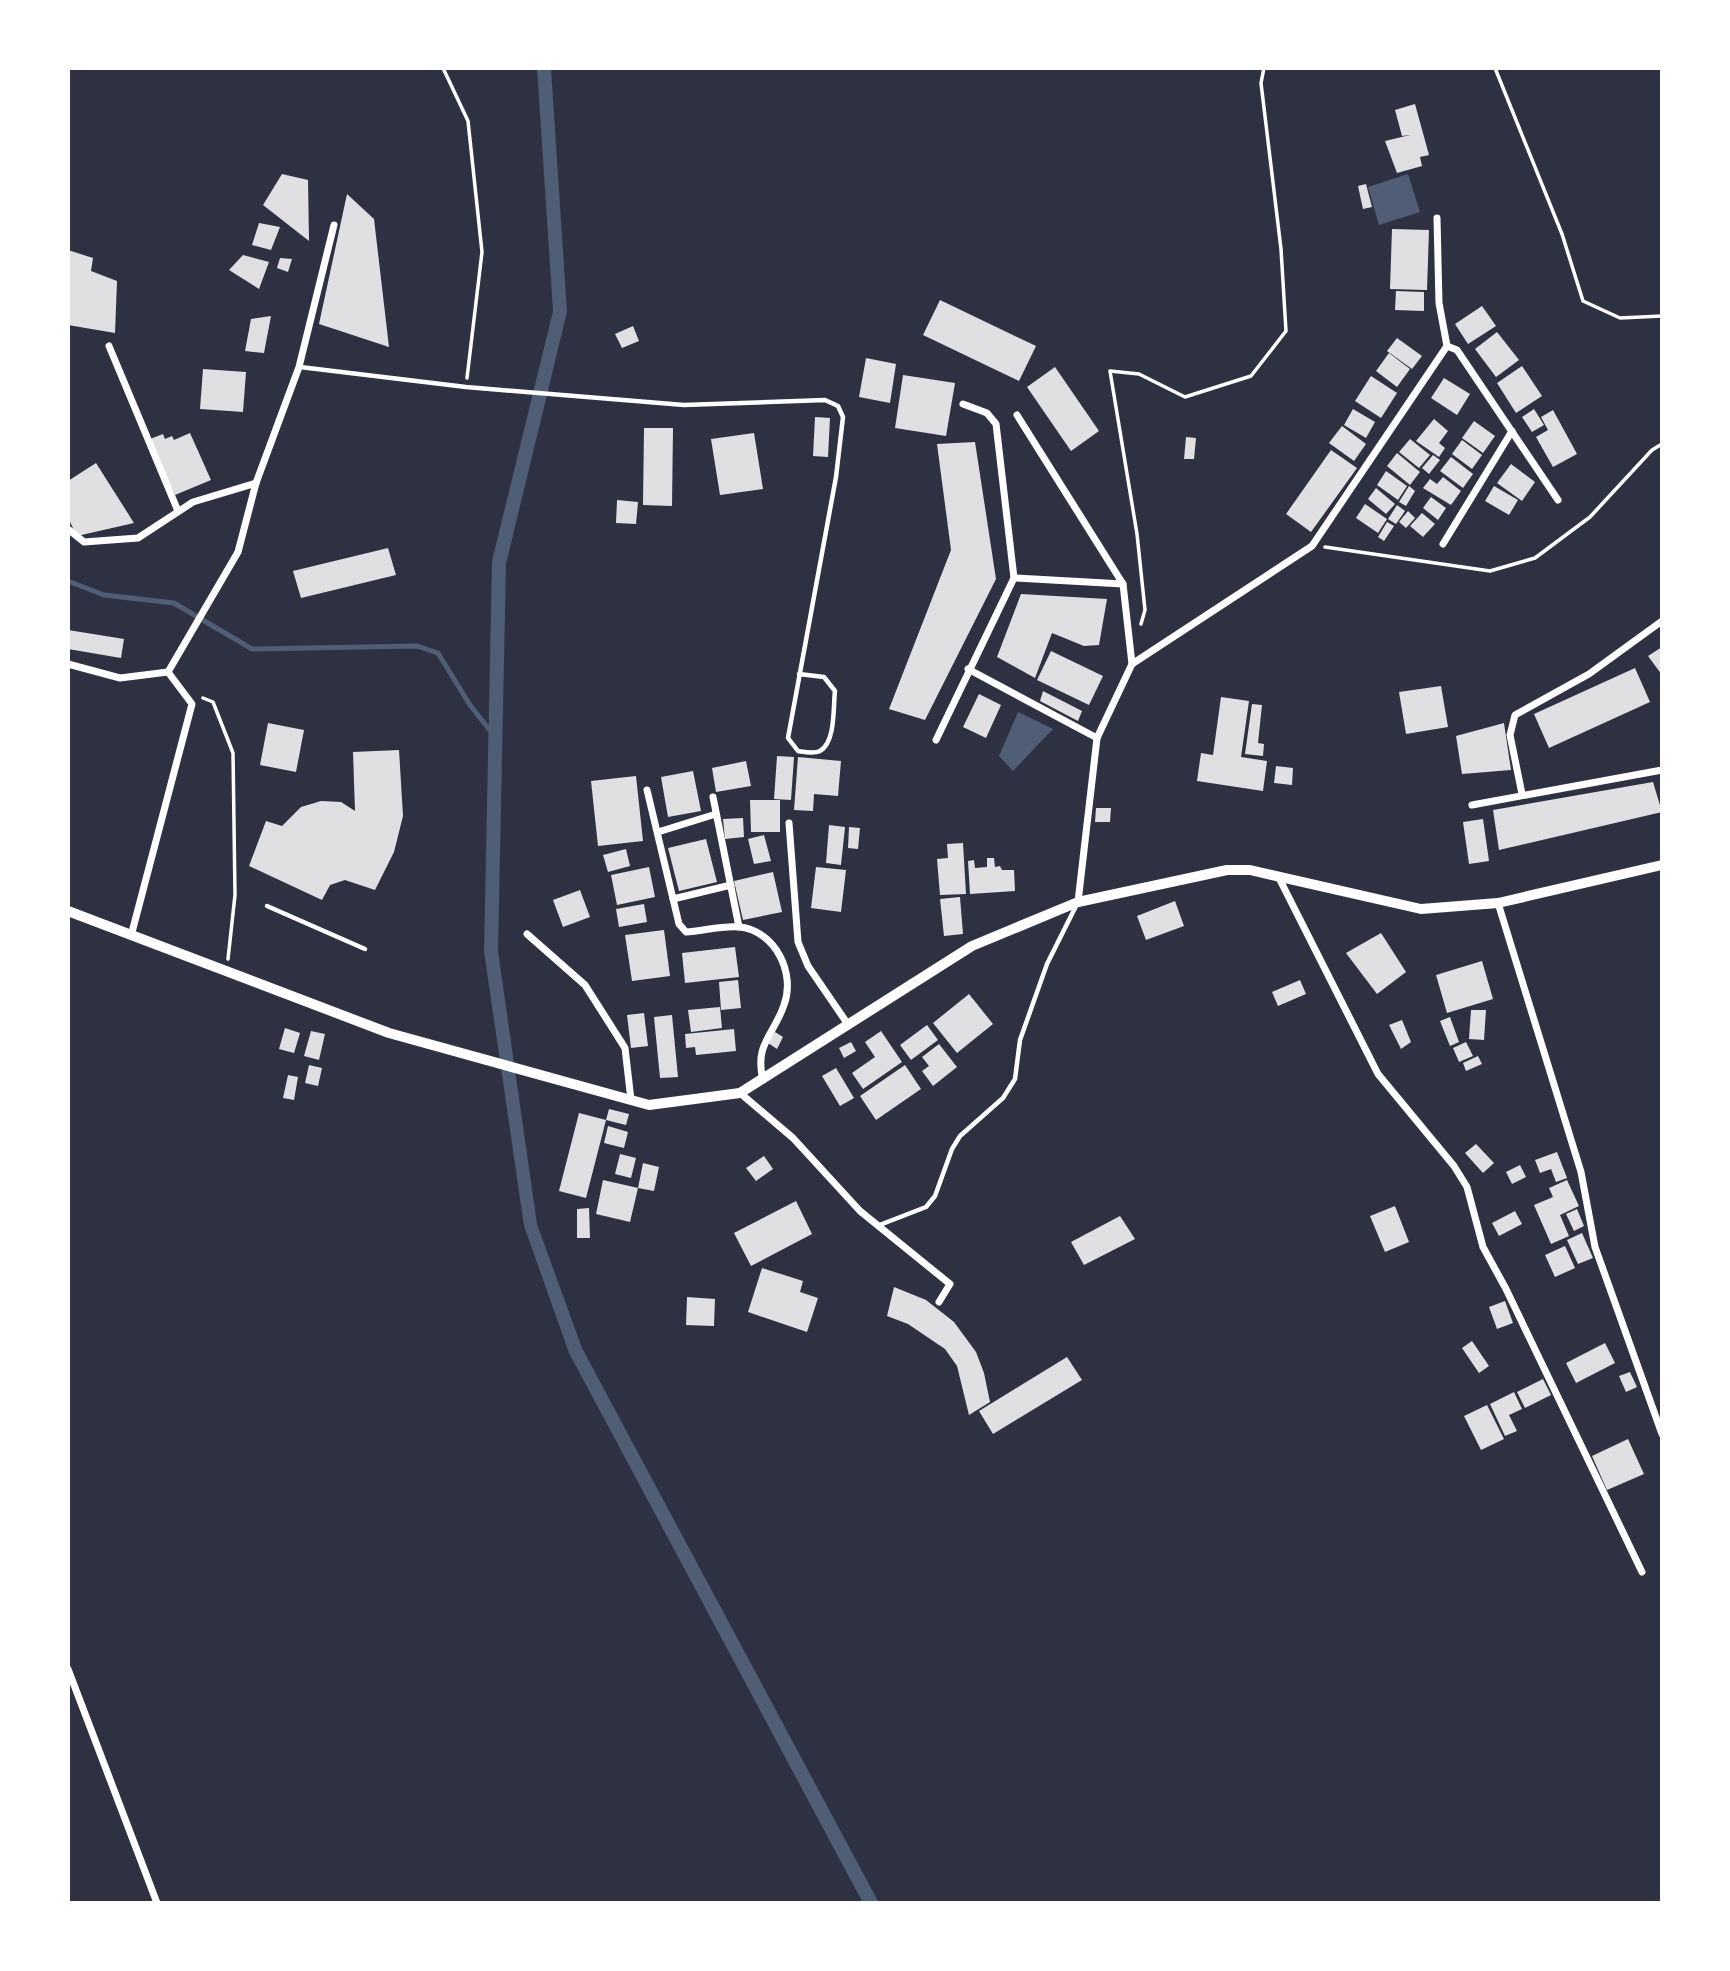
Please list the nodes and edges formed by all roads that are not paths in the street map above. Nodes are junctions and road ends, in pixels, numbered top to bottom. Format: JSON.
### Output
{"nodes":[{"id":1,"x":1437,"y":218,"type":"dead end"},
{"id":2,"x":334,"y":225,"type":"dead end"},
{"id":3,"x":109,"y":346,"type":"dead end"},
{"id":4,"x":1447,"y":346,"type":"junction"},
{"id":5,"x":299,"y":367,"type":"junction"},
{"id":6,"x":964,"y":404,"type":"dead end"},
{"id":7,"x":1017,"y":415,"type":"dead end"},
{"id":8,"x":1512,"y":431,"type":"junction"},
{"id":9,"x":257,"y":483,"type":"junction"},
{"id":10,"x":1558,"y":500,"type":"dead end"},
{"id":11,"x":178,"y":511,"type":"junction"},
{"id":12,"x":68,"y":529,"type":"edge"},
{"id":13,"x":1443,"y":544,"type":"dead end"},
{"id":14,"x":1014,"y":578,"type":"junction"},
{"id":15,"x":1123,"y":583,"type":"junction"},
{"id":16,"x":1662,"y":621,"type":"edge"},
{"id":17,"x":68,"y":664,"type":"edge"},
{"id":18,"x":1132,"y":664,"type":"junction"},
{"id":19,"x":968,"y":669,"type":"junction"},
{"id":20,"x":168,"y":671,"type":"junction"},
{"id":21,"x":799,"y":674,"type":"junction"},
{"id":22,"x":1097,"y":738,"type":"junction"},
{"id":23,"x":936,"y":740,"type":"dead end"},
{"id":24,"x":1662,"y":770,"type":"edge"},
{"id":25,"x":648,"y":790,"type":"dead end"},
{"id":26,"x":1522,"y":794,"type":"junction"},
{"id":27,"x":713,"y":797,"type":"dead end"},
{"id":28,"x":1472,"y":805,"type":"dead end"},
{"id":29,"x":716,"y":814,"type":"junction"},
{"id":30,"x":789,"y":823,"type":"dead end"},
{"id":31,"x":658,"y":832,"type":"junction"},
{"id":32,"x":1662,"y":865,"type":"edge"},
{"id":33,"x":1277,"y":874,"type":"junction"},
{"id":34,"x":731,"y":885,"type":"junction"},
{"id":35,"x":673,"y":899,"type":"junction"},
{"id":36,"x":1078,"y":902,"type":"junction"},
{"id":37,"x":1498,"y":903,"type":"junction"},
{"id":38,"x":267,"y":905,"type":"dead end"},
{"id":39,"x":68,"y":911,"type":"edge"},
{"id":40,"x":739,"y":927,"type":"junction"},
{"id":41,"x":527,"y":934,"type":"dead end"},
{"id":42,"x":131,"y":936,"type":"junction"},
{"id":43,"x":365,"y":949,"type":"dead end"},
{"id":44,"x":847,"y":1023,"type":"junction"},
{"id":45,"x":763,"y":1080,"type":"junction"},
{"id":46,"x":740,"y":1093,"type":"junction"},
{"id":47,"x":631,"y":1100,"type":"junction"},
{"id":48,"x":877,"y":1226,"type":"junction"},
{"id":49,"x":939,"y":1302,"type":"dead end"},
{"id":50,"x":1662,"y":1434,"type":"edge"},
{"id":51,"x":1642,"y":1572,"type":"dead end"},
{"id":52,"x":68,"y":1669,"type":"edge"},
{"id":53,"x":156,"y":1903,"type":"edge"}],
"edges":[{"from":1,"to":4,"type":"street"},
{"from":2,"to":5,"type":"street"},
{"from":3,"to":11,"type":"street"},
{"from":4,"to":8,"type":"street"},
{"from":4,"to":18,"type":"street"},
{"from":5,"to":9,"type":"street"},
{"from":5,"to":21,"type":"lane"},
{"from":6,"to":14,"type":"street"},
{"from":7,"to":15,"type":"street"},
{"from":8,"to":10,"type":"street"},
{"from":8,"to":13,"type":"street"},
{"from":9,"to":11,"type":"street"},
{"from":9,"to":20,"type":"street"},
{"from":11,"to":12,"type":"street"},
{"from":14,"to":15,"type":"street"},
{"from":14,"to":19,"type":"street"},
{"from":15,"to":18,"type":"street"},
{"from":16,"to":26,"type":"street"},
{"from":17,"to":20,"type":"street"},
{"from":18,"to":22,"type":"street"},
{"from":19,"to":22,"type":"street"},
{"from":19,"to":23,"type":"street"},
{"from":20,"to":42,"type":"street"},
{"from":21,"to":21,"type":"lane"},
{"from":22,"to":36,"type":"street"},
{"from":24,"to":26,"type":"street"},
{"from":25,"to":31,"type":"street"},
{"from":26,"to":28,"type":"street"},
{"from":27,"to":29,"type":"street"},
{"from":29,"to":31,"type":"street"},
{"from":29,"to":34,"type":"street"},
{"from":30,"to":44,"type":"street"},
{"from":31,"to":35,"type":"street"},
{"from":32,"to":37,"type":"street"},
{"from":33,"to":36,"type":"street"},
{"from":33,"to":37,"type":"street"},
{"from":33,"to":51,"type":"street"},
{"from":34,"to":35,"type":"street"},
{"from":34,"to":40,"type":"street"},
{"from":35,"to":40,"type":"street"},
{"from":36,"to":44,"type":"street"},
{"from":36,"to":48,"type":"lane"},
{"from":37,"to":50,"type":"street"},
{"from":38,"to":43,"type":"lane"},
{"from":39,"to":42,"type":"street"},
{"from":40,"to":45,"type":"street"},
{"from":41,"to":47,"type":"street"},
{"from":42,"to":47,"type":"street"},
{"from":44,"to":45,"type":"street"},
{"from":45,"to":46,"type":"street"},
{"from":46,"to":47,"type":"street"},
{"from":46,"to":48,"type":"street"},
{"from":48,"to":49,"type":"street"},
{"from":52,"to":53,"type":"street"}]}
